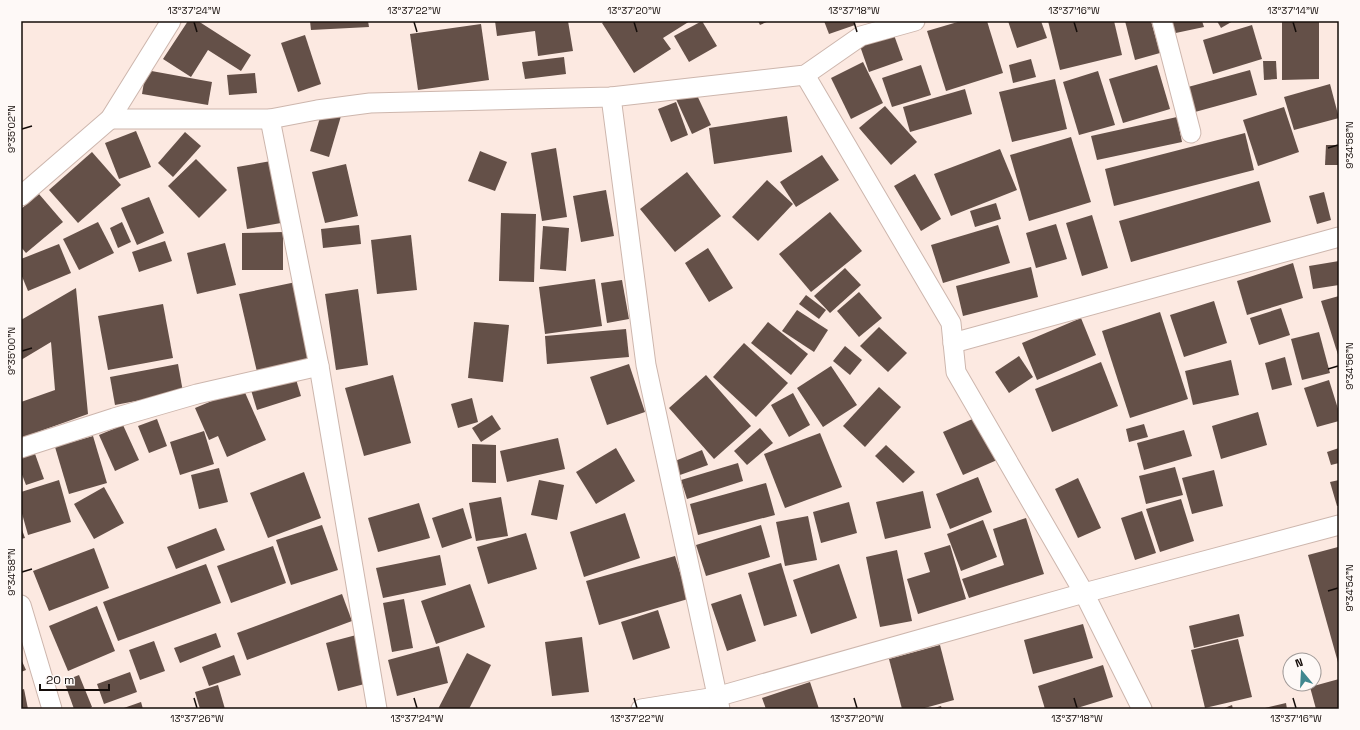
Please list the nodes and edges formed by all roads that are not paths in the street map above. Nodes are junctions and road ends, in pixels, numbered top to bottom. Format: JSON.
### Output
{"nodes":[{"id":1,"x":171,"y":21,"type":"edge"},
{"id":2,"x":915,"y":21,"type":"edge"},
{"id":3,"x":1162,"y":21,"type":"edge"},
{"id":4,"x":805,"y":75,"type":"junction"},
{"id":5,"x":611,"y":97,"type":"junction"},
{"id":6,"x":110,"y":119,"type":"junction"},
{"id":7,"x":270,"y":119,"type":"junction"},
{"id":8,"x":1191,"y":133,"type":"dead end"},
{"id":9,"x":21,"y":196,"type":"edge"},
{"id":10,"x":1339,"y":237,"type":"edge"},
{"id":11,"x":953,"y":344,"type":"junction"},
{"id":12,"x":320,"y":366,"type":"junction"},
{"id":13,"x":21,"y":448,"type":"edge"},
{"id":14,"x":1339,"y":525,"type":"edge"},
{"id":15,"x":1084,"y":593,"type":"junction"},
{"id":16,"x":21,"y":605,"type":"edge"},
{"id":17,"x":718,"y":703,"type":"edge"},
{"id":18,"x":52,"y":709,"type":"edge"},
{"id":19,"x":377,"y":709,"type":"edge"},
{"id":20,"x":641,"y":709,"type":"edge"},
{"id":21,"x":1142,"y":709,"type":"edge"}],
"edges":[{"from":1,"to":6,"type":"street"},
{"from":2,"to":4,"type":"street"},
{"from":3,"to":8,"type":"street"},
{"from":4,"to":5,"type":"street"},
{"from":4,"to":11,"type":"street"},
{"from":5,"to":7,"type":"street"},
{"from":5,"to":17,"type":"street"},
{"from":6,"to":7,"type":"street"},
{"from":6,"to":9,"type":"street"},
{"from":7,"to":12,"type":"street"},
{"from":10,"to":11,"type":"street"},
{"from":11,"to":15,"type":"street"},
{"from":12,"to":13,"type":"street"},
{"from":12,"to":19,"type":"street"},
{"from":14,"to":15,"type":"street"},
{"from":15,"to":17,"type":"street"},
{"from":15,"to":21,"type":"street"},
{"from":16,"to":18,"type":"street"},
{"from":17,"to":20,"type":"street"}]}
